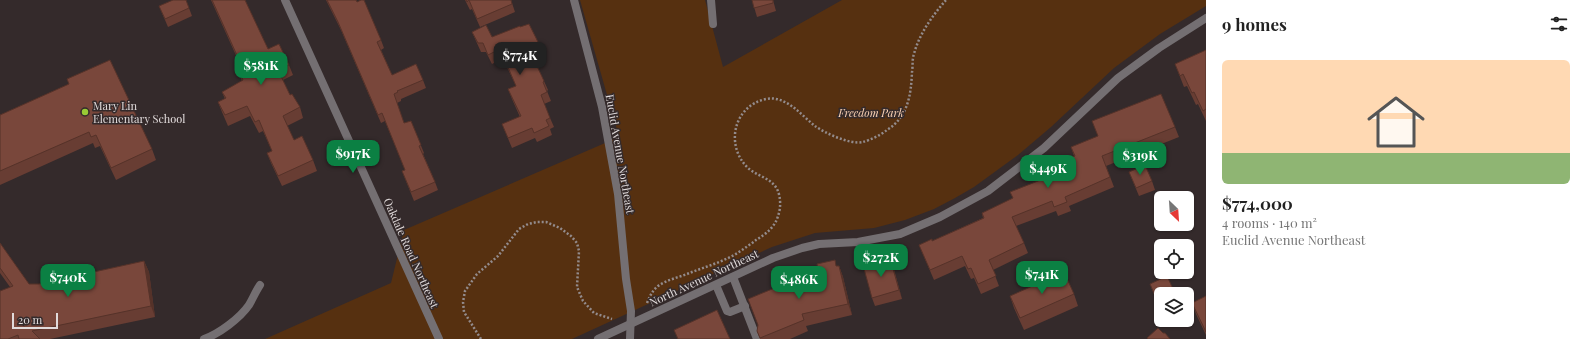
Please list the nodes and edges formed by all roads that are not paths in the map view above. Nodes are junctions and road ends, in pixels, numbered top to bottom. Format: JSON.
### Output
{"nodes":[{"id":1,"x":285,"y":0,"type":"edge"},
{"id":2,"x":574,"y":0,"type":"edge"},
{"id":3,"x":711,"y":0,"type":"edge"},
{"id":4,"x":1206,"y":18,"type":"edge"},
{"id":5,"x":713,"y":24,"type":"dead end"},
{"id":6,"x":733,"y":277,"type":"junction"},
{"id":7,"x":260,"y":285,"type":"dead end"},
{"id":8,"x":716,"y":285,"type":"junction"},
{"id":9,"x":745,"y":306,"type":"junction"},
{"id":10,"x":631,"y":324,"type":"junction"},
{"id":11,"x":204,"y":339,"type":"edge"},
{"id":12,"x":439,"y":339,"type":"edge"},
{"id":13,"x":598,"y":339,"type":"edge"},
{"id":14,"x":630,"y":339,"type":"edge"},
{"id":15,"x":757,"y":339,"type":"edge"}],
"edges":[{"from":1,"to":12,"type":"street","name":"Oakdale Road Northeast"},
{"from":2,"to":10,"type":"street","name":"Euclid Avenue Northeast"},
{"from":3,"to":5,"type":"street"},
{"from":4,"to":6,"type":"street","name":"North Avenue Northeast"},
{"from":6,"to":8,"type":"street","name":"North Avenue Northeast"},
{"from":6,"to":9,"type":"street"},
{"from":7,"to":11,"type":"street"},
{"from":8,"to":9,"type":"street"},
{"from":8,"to":10,"type":"street","name":"North Avenue Northeast"},
{"from":9,"to":15,"type":"street"},
{"from":10,"to":13,"type":"street","name":"North Avenue Northeast"},
{"from":10,"to":14,"type":"street","name":"Euclid Avenue Northeast"}]}
